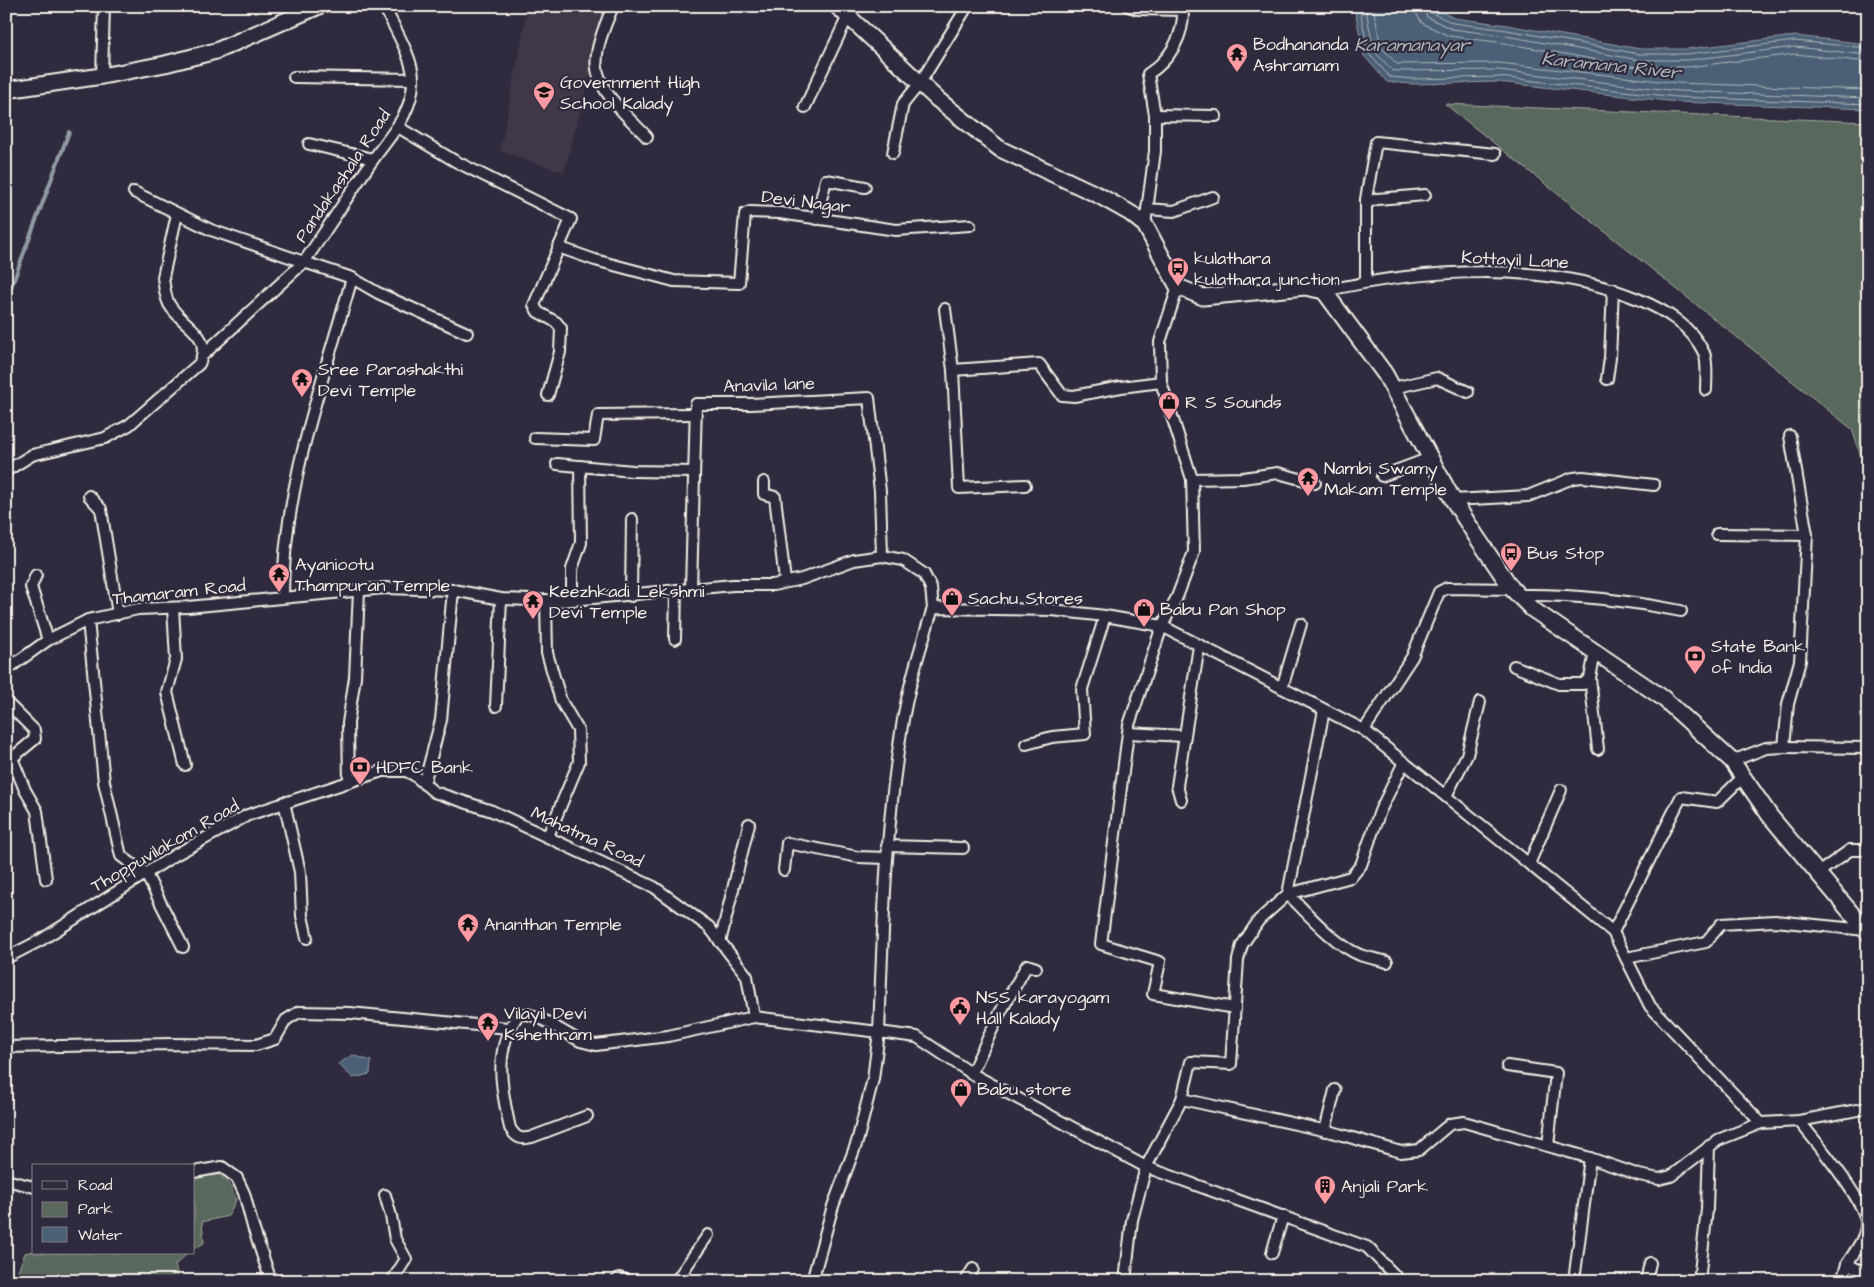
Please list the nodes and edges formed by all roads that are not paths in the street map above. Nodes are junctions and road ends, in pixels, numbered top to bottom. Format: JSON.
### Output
{"nodes":[{"id":1,"x":104,"y":6,"type":"edge"},
{"id":2,"x":319,"y":6,"type":"edge"},
{"id":3,"x":384,"y":6,"type":"edge"},
{"id":4,"x":612,"y":6,"type":"edge"},
{"id":5,"x":1128,"y":6,"type":"edge"},
{"id":6,"x":1183,"y":8,"type":"edge"},
{"id":7,"x":965,"y":10,"type":"dead end"},
{"id":8,"x":842,"y":11,"type":"edge"},
{"id":9,"x":102,"y":76,"type":"junction"},
{"id":10,"x":294,"y":77,"type":"dead end"},
{"id":11,"x":413,"y":79,"type":"junction"},
{"id":12,"x":920,"y":83,"type":"junction"},
{"id":13,"x":6,"y":90,"type":"edge"},
{"id":14,"x":805,"y":107,"type":"dead end"},
{"id":15,"x":1155,"y":114,"type":"junction"},
{"id":16,"x":1216,"y":116,"type":"dead end"},
{"id":17,"x":398,"y":127,"type":"junction"},
{"id":18,"x":648,"y":137,"type":"dead end"},
{"id":19,"x":310,"y":144,"type":"dead end"},
{"id":20,"x":893,"y":152,"type":"dead end"},
{"id":21,"x":1495,"y":154,"type":"dead end"},
{"id":22,"x":373,"y":159,"type":"junction"},
{"id":23,"x":866,"y":187,"type":"dead end"},
{"id":24,"x":134,"y":192,"type":"dead end"},
{"id":25,"x":1425,"y":195,"type":"dead end"},
{"id":26,"x":1213,"y":197,"type":"dead end"},
{"id":27,"x":1366,"y":203,"type":"junction"},
{"id":28,"x":1147,"y":209,"type":"junction"},
{"id":29,"x":177,"y":214,"type":"junction"},
{"id":30,"x":816,"y":219,"type":"junction"},
{"id":31,"x":970,"y":225,"type":"dead end"},
{"id":32,"x":1145,"y":225,"type":"junction"},
{"id":33,"x":558,"y":247,"type":"junction"},
{"id":34,"x":304,"y":262,"type":"junction"},
{"id":35,"x":352,"y":278,"type":"junction"},
{"id":36,"x":1366,"y":282,"type":"junction"},
{"id":37,"x":1178,"y":287,"type":"junction"},
{"id":38,"x":1613,"y":289,"type":"junction"},
{"id":39,"x":1324,"y":291,"type":"junction"},
{"id":40,"x":945,"y":308,"type":"dead end"},
{"id":41,"x":467,"y":333,"type":"dead end"},
{"id":42,"x":204,"y":354,"type":"junction"},
{"id":43,"x":953,"y":370,"type":"junction"},
{"id":44,"x":1607,"y":379,"type":"dead end"},
{"id":45,"x":1161,"y":382,"type":"junction"},
{"id":46,"x":1392,"y":388,"type":"junction"},
{"id":47,"x":1706,"y":390,"type":"dead end"},
{"id":48,"x":1468,"y":392,"type":"dead end"},
{"id":49,"x":548,"y":395,"type":"dead end"},
{"id":50,"x":694,"y":414,"type":"junction"},
{"id":51,"x":1790,"y":436,"type":"dead end"},
{"id":52,"x":535,"y":438,"type":"dead end"},
{"id":53,"x":1430,"y":458,"type":"junction"},
{"id":54,"x":557,"y":464,"type":"dead end"},
{"id":55,"x":580,"y":466,"type":"junction"},
{"id":56,"x":6,"y":471,"type":"edge"},
{"id":57,"x":694,"y":472,"type":"junction"},
{"id":58,"x":1382,"y":476,"type":"dead end"},
{"id":59,"x":1192,"y":479,"type":"junction"},
{"id":60,"x":764,"y":482,"type":"dead end"},
{"id":61,"x":1315,"y":482,"type":"dead end"},
{"id":62,"x":1025,"y":485,"type":"dead end"},
{"id":63,"x":1654,"y":485,"type":"dead end"},
{"id":64,"x":89,"y":496,"type":"dead end"},
{"id":65,"x":1452,"y":500,"type":"junction"},
{"id":66,"x":632,"y":519,"type":"dead end"},
{"id":67,"x":1717,"y":534,"type":"dead end"},
{"id":68,"x":1807,"y":535,"type":"junction"},
{"id":69,"x":882,"y":556,"type":"junction"},
{"id":70,"x":36,"y":575,"type":"dead end"},
{"id":71,"x":785,"y":581,"type":"junction"},
{"id":72,"x":691,"y":589,"type":"junction"},
{"id":73,"x":453,"y":590,"type":"junction"},
{"id":74,"x":676,"y":590,"type":"junction"},
{"id":75,"x":359,"y":591,"type":"junction"},
{"id":76,"x":1514,"y":592,"type":"junction"},
{"id":77,"x":631,"y":596,"type":"junction"},
{"id":78,"x":282,"y":597,"type":"junction"},
{"id":79,"x":501,"y":599,"type":"junction"},
{"id":80,"x":546,"y":600,"type":"junction"},
{"id":81,"x":572,"y":600,"type":"junction"},
{"id":82,"x":173,"y":608,"type":"junction"},
{"id":83,"x":933,"y":608,"type":"junction"},
{"id":84,"x":1681,"y":611,"type":"dead end"},
{"id":85,"x":118,"y":614,"type":"junction"},
{"id":86,"x":1105,"y":616,"type":"junction"},
{"id":87,"x":88,"y":620,"type":"junction"},
{"id":88,"x":1301,"y":624,"type":"dead end"},
{"id":89,"x":1162,"y":626,"type":"junction"},
{"id":90,"x":675,"y":639,"type":"dead end"},
{"id":91,"x":48,"y":640,"type":"junction"},
{"id":92,"x":1199,"y":646,"type":"junction"},
{"id":93,"x":1595,"y":652,"type":"junction"},
{"id":94,"x":1514,"y":666,"type":"dead end"},
{"id":95,"x":6,"y":670,"type":"edge"},
{"id":96,"x":1590,"y":678,"type":"junction"},
{"id":97,"x":1282,"y":688,"type":"junction"},
{"id":98,"x":6,"y":702,"type":"edge"},
{"id":99,"x":1480,"y":702,"type":"dead end"},
{"id":100,"x":496,"y":706,"type":"dead end"},
{"id":101,"x":1324,"y":710,"type":"junction"},
{"id":102,"x":1364,"y":730,"type":"junction"},
{"id":103,"x":1128,"y":733,"type":"junction"},
{"id":104,"x":1184,"y":736,"type":"junction"},
{"id":105,"x":1026,"y":744,"type":"dead end"},
{"id":106,"x":1784,"y":747,"type":"junction"},
{"id":107,"x":1868,"y":748,"type":"edge"},
{"id":108,"x":1598,"y":749,"type":"dead end"},
{"id":109,"x":9,"y":760,"type":"edge"},
{"id":110,"x":1732,"y":761,"type":"junction"},
{"id":111,"x":1404,"y":762,"type":"junction"},
{"id":112,"x":185,"y":765,"type":"dead end"},
{"id":113,"x":1744,"y":776,"type":"junction"},
{"id":114,"x":349,"y":782,"type":"junction"},
{"id":115,"x":424,"y":784,"type":"junction"},
{"id":116,"x":1561,"y":790,"type":"dead end"},
{"id":117,"x":1446,"y":796,"type":"junction"},
{"id":118,"x":1181,"y":800,"type":"dead end"},
{"id":119,"x":284,"y":802,"type":"junction"},
{"id":120,"x":749,"y":824,"type":"dead end"},
{"id":121,"x":548,"y":836,"type":"junction"},
{"id":122,"x":887,"y":846,"type":"junction"},
{"id":123,"x":963,"y":848,"type":"dead end"},
{"id":124,"x":1868,"y":850,"type":"edge"},
{"id":125,"x":886,"y":858,"type":"junction"},
{"id":126,"x":1529,"y":864,"type":"junction"},
{"id":127,"x":784,"y":870,"type":"dead end"},
{"id":128,"x":1818,"y":873,"type":"junction"},
{"id":129,"x":146,"y":874,"type":"junction"},
{"id":130,"x":46,"y":879,"type":"dead end"},
{"id":131,"x":1288,"y":894,"type":"junction"},
{"id":132,"x":1613,"y":932,"type":"junction"},
{"id":133,"x":1867,"y":932,"type":"edge"},
{"id":134,"x":307,"y":938,"type":"dead end"},
{"id":135,"x":720,"y":942,"type":"junction"},
{"id":136,"x":183,"y":947,"type":"dead end"},
{"id":137,"x":6,"y":958,"type":"edge"},
{"id":138,"x":1626,"y":958,"type":"junction"},
{"id":139,"x":1387,"y":962,"type":"dead end"},
{"id":140,"x":1036,"y":968,"type":"dead end"},
{"id":141,"x":1235,"y":1008,"type":"junction"},
{"id":142,"x":754,"y":1017,"type":"junction"},
{"id":143,"x":508,"y":1028,"type":"junction"},
{"id":144,"x":879,"y":1032,"type":"junction"},
{"id":145,"x":6,"y":1047,"type":"edge"},
{"id":146,"x":1507,"y":1066,"type":"dead end"},
{"id":147,"x":971,"y":1074,"type":"junction"},
{"id":148,"x":1335,"y":1090,"type":"dead end"},
{"id":149,"x":1182,"y":1099,"type":"junction"},
{"id":150,"x":1868,"y":1108,"type":"edge"},
{"id":151,"x":587,"y":1116,"type":"dead end"},
{"id":152,"x":1799,"y":1121,"type":"junction"},
{"id":153,"x":1761,"y":1123,"type":"junction"},
{"id":154,"x":1325,"y":1131,"type":"junction"},
{"id":155,"x":1548,"y":1146,"type":"junction"},
{"id":156,"x":1709,"y":1146,"type":"junction"},
{"id":157,"x":1590,"y":1158,"type":"junction"},
{"id":158,"x":1146,"y":1166,"type":"junction"},
{"id":159,"x":195,"y":1172,"type":"edge"},
{"id":160,"x":6,"y":1180,"type":"edge"},
{"id":161,"x":32,"y":1186,"type":"edge"},
{"id":162,"x":385,"y":1195,"type":"dead end"},
{"id":163,"x":1865,"y":1211,"type":"edge"},
{"id":164,"x":1284,"y":1216,"type":"junction"},
{"id":165,"x":708,"y":1235,"type":"dead end"},
{"id":166,"x":1272,"y":1253,"type":"dead end"},
{"id":167,"x":1650,"y":1263,"type":"dead end"},
{"id":168,"x":1847,"y":1264,"type":"junction"},
{"id":169,"x":973,"y":1269,"type":"dead end"},
{"id":170,"x":1868,"y":1275,"type":"edge"},
{"id":171,"x":271,"y":1281,"type":"edge"},
{"id":172,"x":392,"y":1281,"type":"edge"},
{"id":173,"x":616,"y":1281,"type":"edge"},
{"id":174,"x":630,"y":1281,"type":"edge"},
{"id":175,"x":676,"y":1281,"type":"edge"},
{"id":176,"x":812,"y":1281,"type":"edge"},
{"id":177,"x":966,"y":1281,"type":"edge"},
{"id":178,"x":1125,"y":1281,"type":"edge"},
{"id":179,"x":1400,"y":1281,"type":"edge"},
{"id":180,"x":1574,"y":1281,"type":"edge"},
{"id":181,"x":1646,"y":1281,"type":"edge"},
{"id":182,"x":1699,"y":1281,"type":"edge"},
{"id":183,"x":1842,"y":1281,"type":"edge"}],
"edges":[{"from":1,"to":9,"type":"street"},
{"from":2,"to":9,"type":"street"},
{"from":3,"to":11,"type":"street","name":"Pandakashala Road"},
{"from":4,"to":18,"type":"street"},
{"from":5,"to":6,"type":"street"},
{"from":6,"to":15,"type":"street"},
{"from":7,"to":12,"type":"street"},
{"from":8,"to":12,"type":"street"},
{"from":8,"to":14,"type":"street"},
{"from":9,"to":13,"type":"street"},
{"from":10,"to":11,"type":"street"},
{"from":11,"to":17,"type":"street","name":"Pandakashala Road"},
{"from":12,"to":20,"type":"street"},
{"from":12,"to":32,"type":"street"},
{"from":15,"to":16,"type":"street"},
{"from":15,"to":28,"type":"street"},
{"from":17,"to":22,"type":"street","name":"Pandakashala Road"},
{"from":17,"to":33,"type":"street"},
{"from":19,"to":22,"type":"street"},
{"from":21,"to":27,"type":"street"},
{"from":22,"to":34,"type":"street","name":"Pandakashala Road"},
{"from":23,"to":30,"type":"street"},
{"from":24,"to":29,"type":"street"},
{"from":25,"to":27,"type":"street"},
{"from":26,"to":28,"type":"street"},
{"from":27,"to":36,"type":"street"},
{"from":28,"to":32,"type":"street"},
{"from":29,"to":34,"type":"street"},
{"from":29,"to":42,"type":"street"},
{"from":30,"to":31,"type":"street","name":"Devi Nagar"},
{"from":30,"to":33,"type":"street","name":"Devi Nagar"},
{"from":32,"to":37,"type":"street"},
{"from":33,"to":49,"type":"street"},
{"from":34,"to":35,"type":"street","name":"Pandakashala Road"},
{"from":34,"to":42,"type":"street"},
{"from":35,"to":41,"type":"street","name":"Pandakashala Road"},
{"from":35,"to":78,"type":"street"},
{"from":36,"to":38,"type":"street","name":"Kottayil Lane"},
{"from":36,"to":39,"type":"street","name":"Kottayil Lane"},
{"from":37,"to":39,"type":"street"},
{"from":37,"to":45,"type":"street"},
{"from":38,"to":44,"type":"street"},
{"from":38,"to":47,"type":"street","name":"Kottayil Lane"},
{"from":39,"to":46,"type":"street"},
{"from":40,"to":43,"type":"street"},
{"from":42,"to":56,"type":"street"},
{"from":43,"to":45,"type":"street"},
{"from":43,"to":62,"type":"street"},
{"from":45,"to":59,"type":"street"},
{"from":46,"to":48,"type":"street"},
{"from":46,"to":53,"type":"street"},
{"from":50,"to":52,"type":"street"},
{"from":50,"to":57,"type":"street"},
{"from":50,"to":69,"type":"street","name":"Anavila lane"},
{"from":51,"to":68,"type":"street"},
{"from":53,"to":58,"type":"street"},
{"from":53,"to":65,"type":"street"},
{"from":54,"to":55,"type":"street"},
{"from":55,"to":57,"type":"street"},
{"from":55,"to":81,"type":"street"},
{"from":57,"to":72,"type":"street"},
{"from":59,"to":61,"type":"street"},
{"from":59,"to":89,"type":"street"},
{"from":60,"to":71,"type":"street"},
{"from":63,"to":65,"type":"street"},
{"from":64,"to":85,"type":"street"},
{"from":65,"to":76,"type":"street"},
{"from":66,"to":77,"type":"street"},
{"from":67,"to":68,"type":"street"},
{"from":68,"to":106,"type":"street"},
{"from":69,"to":71,"type":"street","name":"Thamaram Road"},
{"from":69,"to":83,"type":"street","name":"Thamaram Road"},
{"from":70,"to":91,"type":"street"},
{"from":71,"to":72,"type":"street","name":"Thamaram Road"},
{"from":72,"to":74,"type":"street","name":"Thamaram Road"},
{"from":73,"to":75,"type":"street","name":"Thamaram Road"},
{"from":73,"to":79,"type":"street","name":"Thamaram Road"},
{"from":73,"to":115,"type":"street"},
{"from":74,"to":77,"type":"street","name":"Thamaram Road"},
{"from":74,"to":90,"type":"street"},
{"from":75,"to":78,"type":"street","name":"Thamaram Road"},
{"from":75,"to":114,"type":"street"},
{"from":76,"to":84,"type":"street"},
{"from":76,"to":93,"type":"street"},
{"from":76,"to":102,"type":"street"},
{"from":77,"to":81,"type":"street","name":"Thamaram Road"},
{"from":78,"to":82,"type":"street","name":"Thamaram Road"},
{"from":79,"to":80,"type":"street","name":"Thamaram Road"},
{"from":79,"to":100,"type":"street"},
{"from":80,"to":81,"type":"street","name":"Thamaram Road"},
{"from":80,"to":121,"type":"street"},
{"from":82,"to":85,"type":"street","name":"Thamaram Road"},
{"from":82,"to":112,"type":"street"},
{"from":83,"to":86,"type":"street"},
{"from":83,"to":122,"type":"street"},
{"from":85,"to":87,"type":"street","name":"Thamaram Road"},
{"from":86,"to":89,"type":"street"},
{"from":86,"to":105,"type":"street"},
{"from":87,"to":91,"type":"street","name":"Thamaram Road"},
{"from":87,"to":129,"type":"street"},
{"from":88,"to":97,"type":"street"},
{"from":89,"to":92,"type":"street"},
{"from":89,"to":103,"type":"street"},
{"from":91,"to":95,"type":"street","name":"Thamaram Road"},
{"from":92,"to":97,"type":"street"},
{"from":92,"to":104,"type":"street"},
{"from":93,"to":96,"type":"street"},
{"from":93,"to":110,"type":"street"},
{"from":94,"to":96,"type":"street"},
{"from":96,"to":108,"type":"street"},
{"from":97,"to":101,"type":"street"},
{"from":98,"to":109,"type":"street"},
{"from":99,"to":117,"type":"street"},
{"from":101,"to":102,"type":"street"},
{"from":101,"to":131,"type":"street"},
{"from":102,"to":111,"type":"street"},
{"from":103,"to":104,"type":"street"},
{"from":103,"to":141,"type":"street"},
{"from":104,"to":118,"type":"street"},
{"from":106,"to":107,"type":"street"},
{"from":106,"to":110,"type":"street"},
{"from":109,"to":130,"type":"street"},
{"from":110,"to":113,"type":"street"},
{"from":111,"to":117,"type":"street"},
{"from":111,"to":131,"type":"street"},
{"from":113,"to":128,"type":"street"},
{"from":113,"to":132,"type":"street"},
{"from":114,"to":115,"type":"street","name":"Mahatma Road"},
{"from":114,"to":119,"type":"street","name":"Thoppuvilakom Road"},
{"from":115,"to":121,"type":"street","name":"Mahatma Road"},
{"from":116,"to":126,"type":"street"},
{"from":117,"to":126,"type":"street"},
{"from":119,"to":129,"type":"street","name":"Thoppuvilakom Road"},
{"from":119,"to":134,"type":"street"},
{"from":120,"to":135,"type":"street"},
{"from":121,"to":135,"type":"street","name":"Mahatma Road"},
{"from":122,"to":123,"type":"street"},
{"from":122,"to":125,"type":"street"},
{"from":124,"to":128,"type":"street"},
{"from":125,"to":127,"type":"street"},
{"from":125,"to":144,"type":"street"},
{"from":126,"to":132,"type":"street"},
{"from":128,"to":133,"type":"street"},
{"from":129,"to":136,"type":"street"},
{"from":129,"to":137,"type":"street","name":"Thoppuvilakom Road"},
{"from":131,"to":139,"type":"street"},
{"from":131,"to":141,"type":"street"},
{"from":132,"to":138,"type":"street"},
{"from":133,"to":138,"type":"street"},
{"from":135,"to":142,"type":"street","name":"Mahatma Road"},
{"from":138,"to":153,"type":"street"},
{"from":140,"to":147,"type":"street"},
{"from":141,"to":149,"type":"street"},
{"from":142,"to":143,"type":"street"},
{"from":142,"to":144,"type":"street"},
{"from":143,"to":145,"type":"street"},
{"from":143,"to":151,"type":"street"},
{"from":144,"to":147,"type":"street"},
{"from":144,"to":176,"type":"street"},
{"from":146,"to":155,"type":"street"},
{"from":147,"to":158,"type":"street"},
{"from":148,"to":154,"type":"street"},
{"from":149,"to":154,"type":"street"},
{"from":149,"to":158,"type":"street"},
{"from":150,"to":152,"type":"street"},
{"from":152,"to":153,"type":"street"},
{"from":152,"to":163,"type":"street"},
{"from":153,"to":156,"type":"street"},
{"from":154,"to":155,"type":"street"},
{"from":155,"to":157,"type":"street"},
{"from":156,"to":157,"type":"street"},
{"from":156,"to":182,"type":"street"},
{"from":157,"to":180,"type":"street"},
{"from":158,"to":164,"type":"street"},
{"from":158,"to":178,"type":"street"},
{"from":159,"to":171,"type":"street"},
{"from":160,"to":161,"type":"street"},
{"from":162,"to":172,"type":"street"},
{"from":163,"to":168,"type":"street"},
{"from":164,"to":166,"type":"street"},
{"from":164,"to":179,"type":"street"},
{"from":165,"to":175,"type":"street"},
{"from":167,"to":181,"type":"street"},
{"from":168,"to":170,"type":"street"},
{"from":168,"to":183,"type":"street"},
{"from":169,"to":177,"type":"street"},
{"from":173,"to":174,"type":"street"}]}
